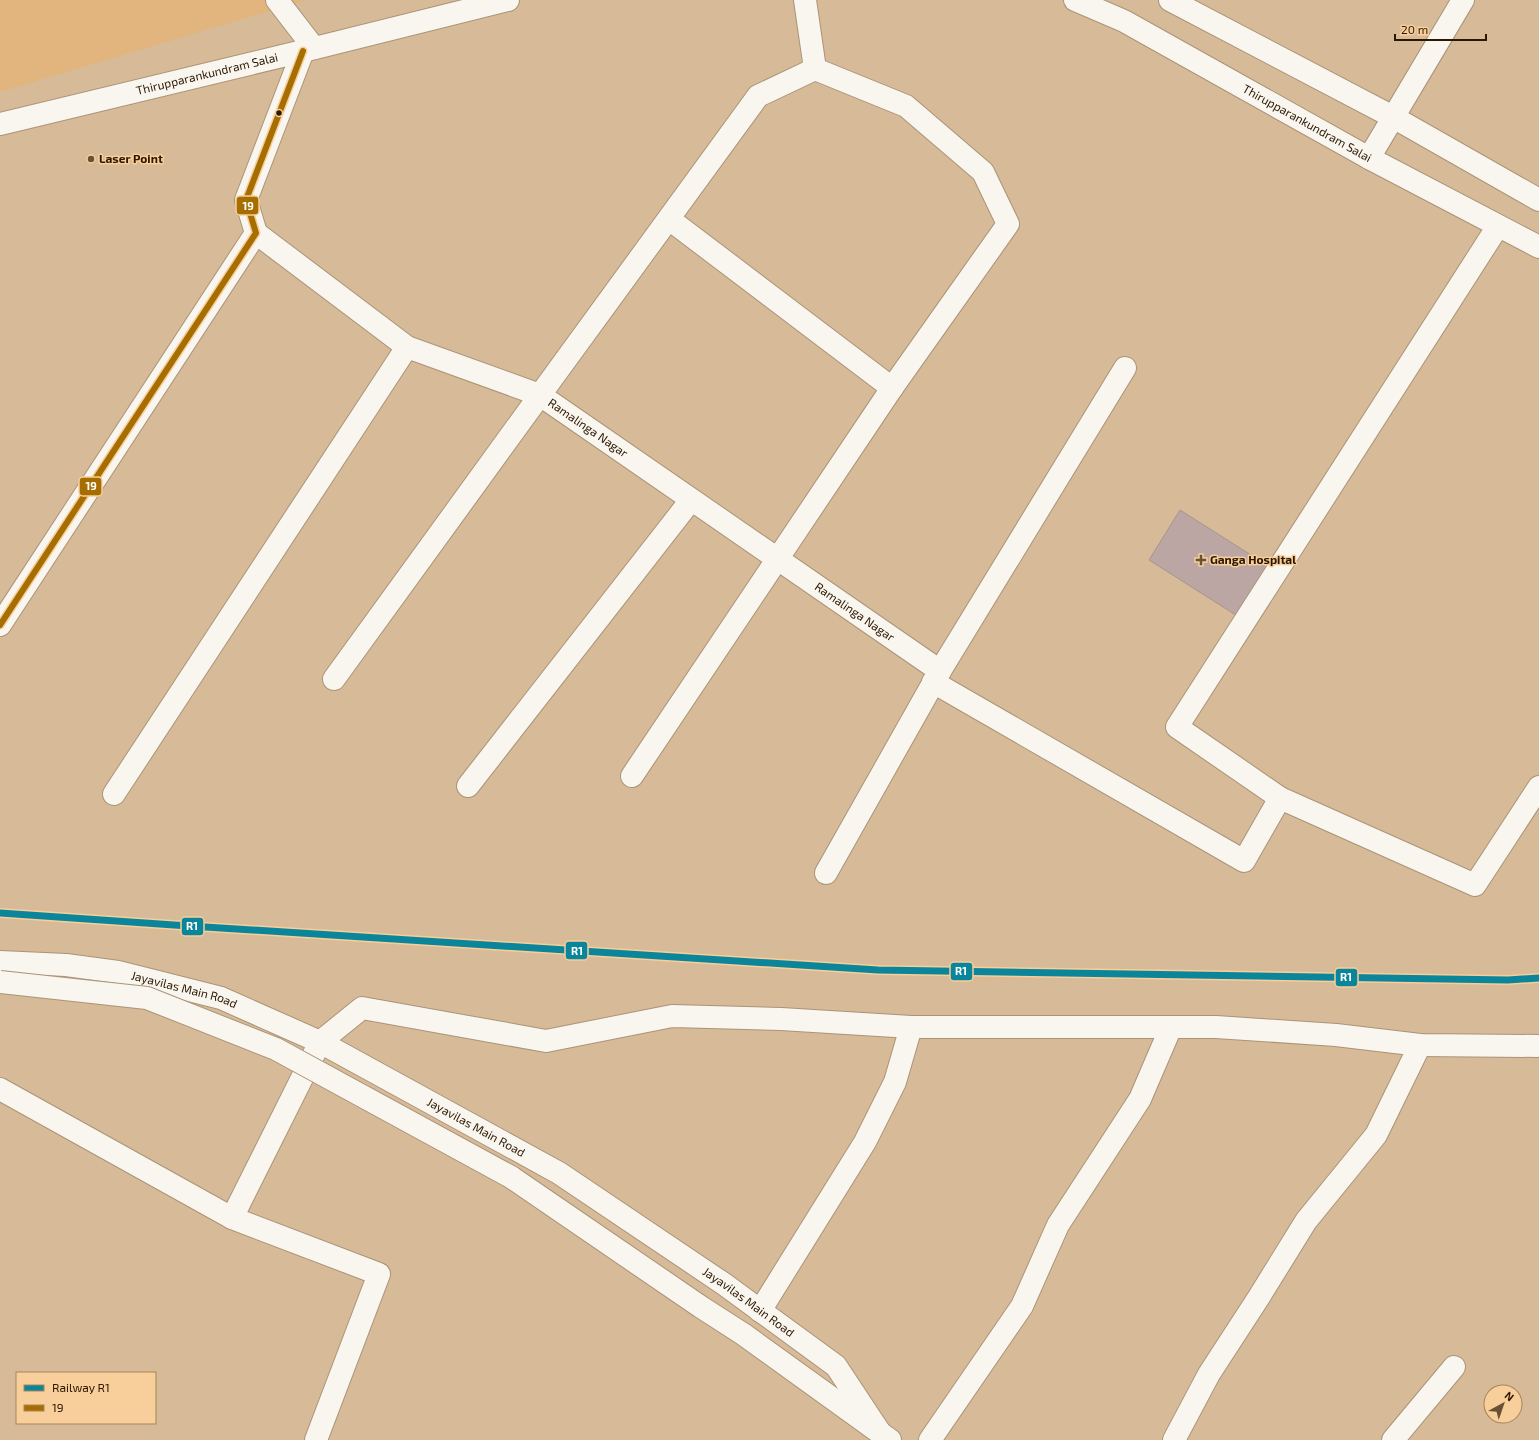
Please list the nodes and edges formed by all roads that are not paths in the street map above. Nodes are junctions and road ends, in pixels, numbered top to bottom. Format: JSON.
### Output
{"nodes":[{"id":1,"x":277,"y":0,"type":"edge"},
{"id":2,"x":508,"y":0,"type":"edge"},
{"id":3,"x":806,"y":0,"type":"edge"},
{"id":4,"x":1075,"y":0,"type":"edge"},
{"id":5,"x":1170,"y":0,"type":"edge"},
{"id":6,"x":1463,"y":0,"type":"edge"},
{"id":7,"x":308,"y":50,"type":"junction"},
{"id":8,"x":815,"y":69,"type":"junction"},
{"id":9,"x":1393,"y":117,"type":"junction"},
{"id":10,"x":0,"y":124,"type":"edge"},
{"id":11,"x":1369,"y":158,"type":"junction"},
{"id":12,"x":1539,"y":200,"type":"edge"},
{"id":13,"x":669,"y":219,"type":"junction"},
{"id":14,"x":1498,"y":226,"type":"junction"},
{"id":15,"x":256,"y":233,"type":"junction"},
{"id":16,"x":1539,"y":247,"type":"edge"},
{"id":17,"x":407,"y":346,"type":"junction"},
{"id":18,"x":1125,"y":368,"type":"dead end"},
{"id":19,"x":892,"y":388,"type":"junction"},
{"id":20,"x":540,"y":395,"type":"junction"},
{"id":21,"x":691,"y":500,"type":"junction"},
{"id":22,"x":778,"y":560,"type":"junction"},
{"id":23,"x":0,"y":625,"type":"edge"},
{"id":24,"x":937,"y":677,"type":"junction"},
{"id":25,"x":334,"y":679,"type":"dead end"},
{"id":26,"x":632,"y":776,"type":"dead end"},
{"id":27,"x":468,"y":786,"type":"dead end"},
{"id":28,"x":1539,"y":788,"type":"edge"},
{"id":29,"x":114,"y":794,"type":"dead end"},
{"id":30,"x":1280,"y":798,"type":"junction"},
{"id":31,"x":826,"y":873,"type":"dead end"},
{"id":32,"x":0,"y":962,"type":"edge"},
{"id":33,"x":0,"y":982,"type":"edge"},
{"id":34,"x":911,"y":1027,"type":"junction"},
{"id":35,"x":1171,"y":1027,"type":"junction"},
{"id":36,"x":320,"y":1042,"type":"junction"},
{"id":37,"x":1420,"y":1045,"type":"junction"},
{"id":38,"x":1539,"y":1046,"type":"edge"},
{"id":39,"x":0,"y":1089,"type":"edge"},
{"id":40,"x":232,"y":1218,"type":"junction"},
{"id":41,"x":760,"y":1311,"type":"junction"},
{"id":42,"x":1454,"y":1367,"type":"dead end"},
{"id":43,"x":885,"y":1436,"type":"edge"},
{"id":44,"x":316,"y":1440,"type":"edge"},
{"id":45,"x":930,"y":1440,"type":"edge"},
{"id":46,"x":1174,"y":1440,"type":"edge"},
{"id":47,"x":1393,"y":1440,"type":"edge"}],
"edges":[{"from":1,"to":7,"type":"street"},
{"from":2,"to":7,"type":"street","name":"Thirupparankundram Salai"},
{"from":3,"to":8,"type":"street"},
{"from":4,"to":11,"type":"street","name":"Thirupparankundram Salai"},
{"from":5,"to":9,"type":"street"},
{"from":6,"to":9,"type":"street"},
{"from":7,"to":10,"type":"street","name":"Thirupparankundram Salai"},
{"from":7,"to":15,"type":"street"},
{"from":8,"to":13,"type":"street","name":"Ramalinga Nagar"},
{"from":8,"to":19,"type":"street"},
{"from":9,"to":11,"type":"street"},
{"from":9,"to":12,"type":"street"},
{"from":11,"to":14,"type":"street","name":"Thirupparankundram Salai"},
{"from":13,"to":19,"type":"street"},
{"from":13,"to":20,"type":"street","name":"Ramalinga Nagar"},
{"from":14,"to":16,"type":"street","name":"Thirupparankundram Salai"},
{"from":14,"to":30,"type":"street"},
{"from":15,"to":17,"type":"street"},
{"from":15,"to":23,"type":"street"},
{"from":17,"to":20,"type":"street"},
{"from":17,"to":29,"type":"street"},
{"from":18,"to":24,"type":"street"},
{"from":19,"to":22,"type":"street"},
{"from":20,"to":21,"type":"street","name":"Ramalinga Nagar"},
{"from":20,"to":25,"type":"street"},
{"from":21,"to":22,"type":"street","name":"Ramalinga Nagar"},
{"from":21,"to":27,"type":"street"},
{"from":22,"to":24,"type":"street","name":"Ramalinga Nagar"},
{"from":22,"to":26,"type":"street"},
{"from":24,"to":30,"type":"street","name":"Ramalinga Nagar"},
{"from":24,"to":31,"type":"street"},
{"from":28,"to":30,"type":"street"},
{"from":32,"to":36,"type":"street","name":"Jayavilas Main Road"},
{"from":33,"to":43,"type":"street","name":"Jayavilas Main Road","bridge":true},
{"from":34,"to":35,"type":"street"},
{"from":34,"to":36,"type":"street"},
{"from":34,"to":41,"type":"street"},
{"from":35,"to":37,"type":"street"},
{"from":35,"to":45,"type":"street"},
{"from":36,"to":40,"type":"street"},
{"from":36,"to":41,"type":"street","name":"Jayavilas Main Road"},
{"from":37,"to":38,"type":"street"},
{"from":37,"to":46,"type":"street"},
{"from":39,"to":40,"type":"street"},
{"from":40,"to":44,"type":"street"},
{"from":41,"to":43,"type":"street","name":"Jayavilas Main Road"},
{"from":42,"to":47,"type":"street"}]}
